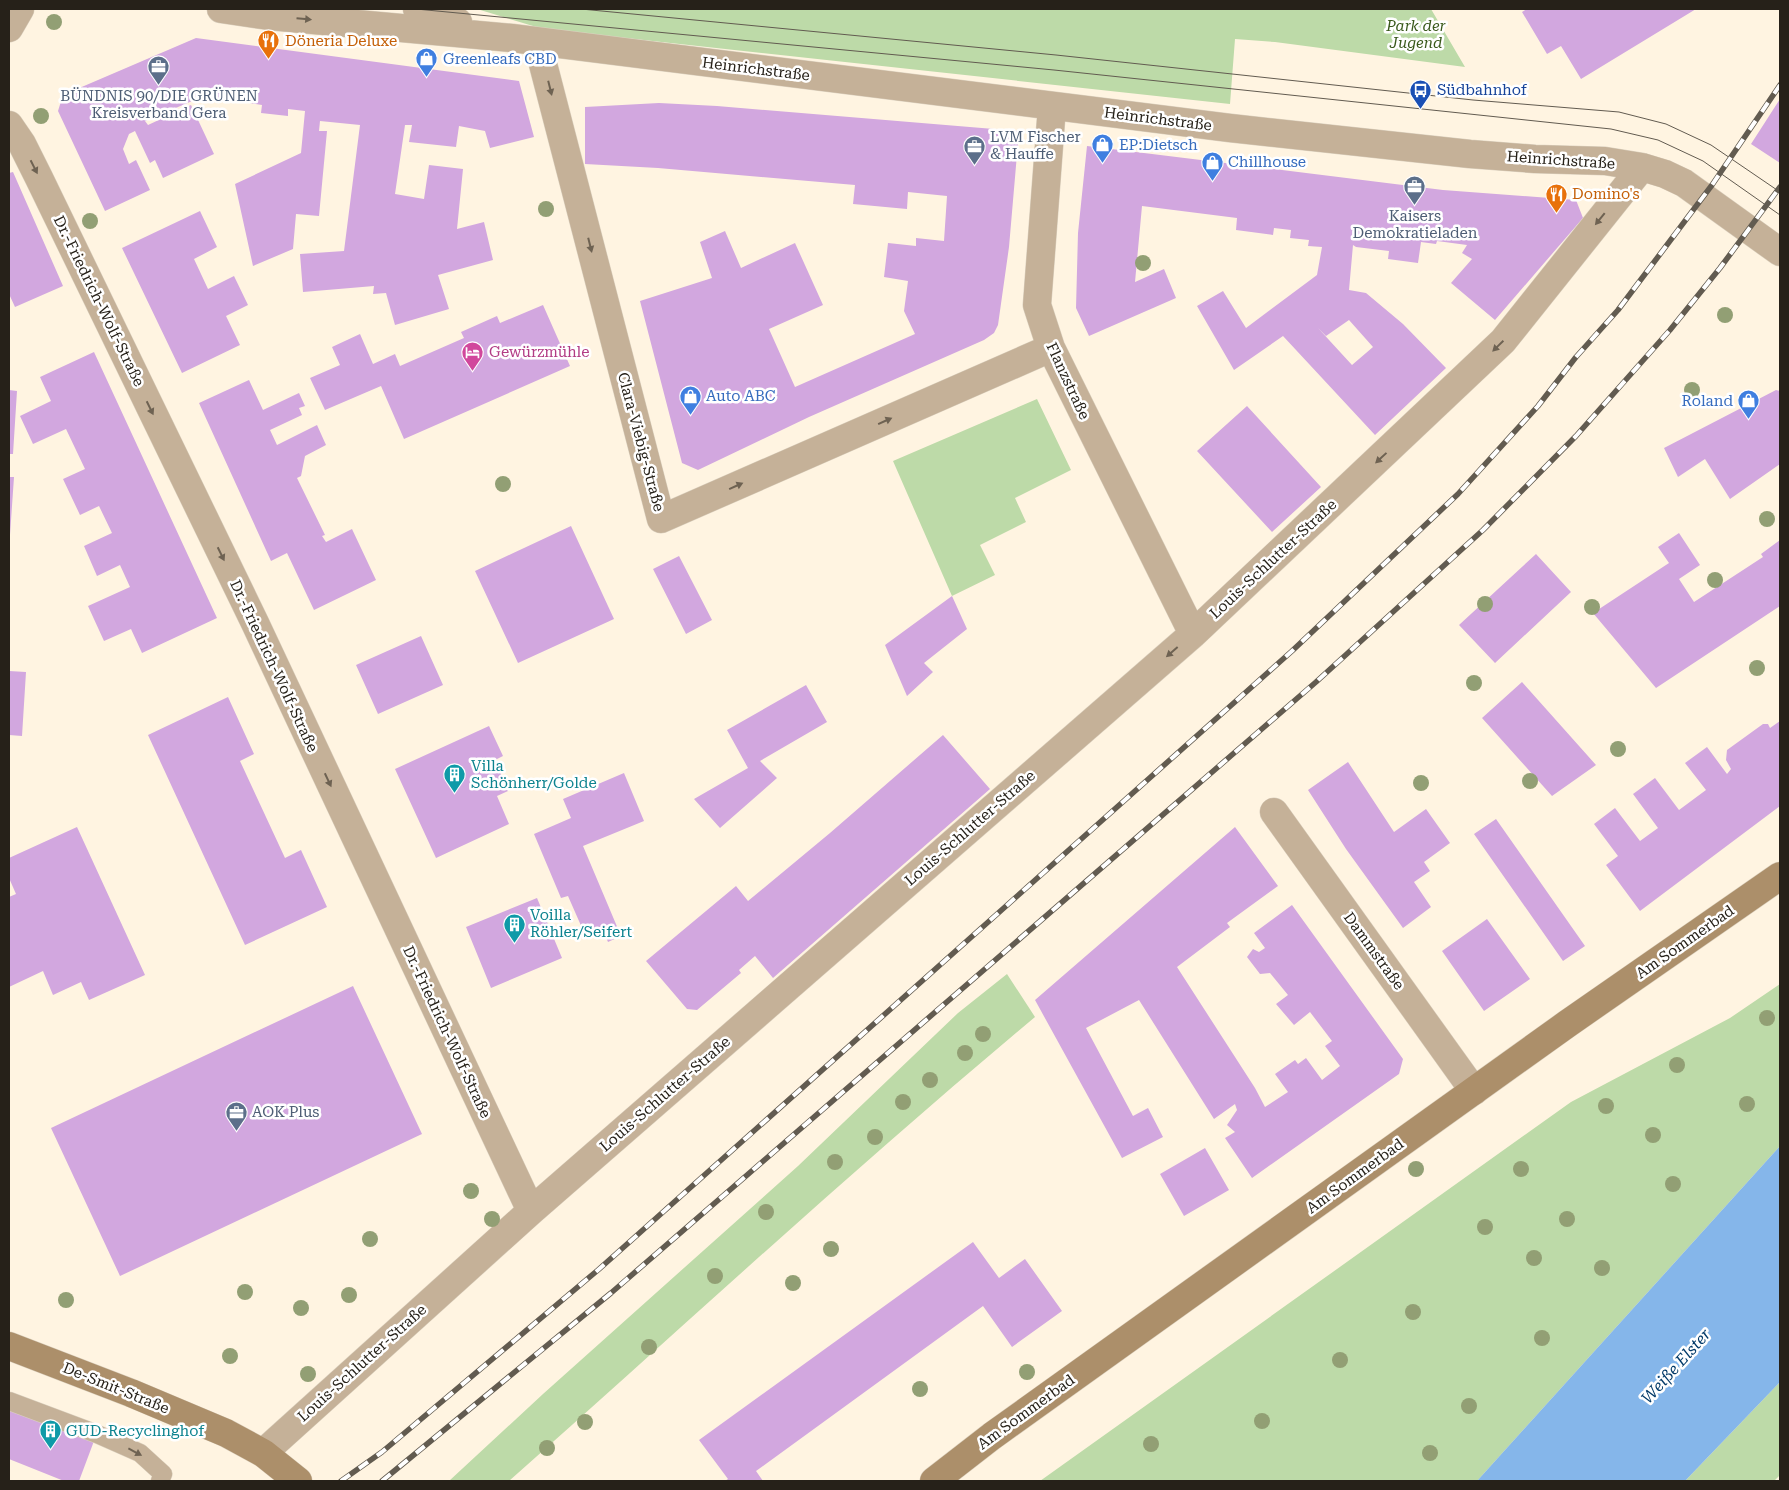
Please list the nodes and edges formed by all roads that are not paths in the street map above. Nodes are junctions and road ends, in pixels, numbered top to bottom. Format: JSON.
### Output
{"nodes":[{"id":1,"x":20,"y":9,"type":"edge"},
{"id":2,"x":221,"y":9,"type":"edge"},
{"id":3,"x":418,"y":9,"type":"edge"},
{"id":4,"x":9,"y":28,"type":"edge"},
{"id":5,"x":525,"y":39,"type":"junction"},
{"id":6,"x":1052,"y":106,"type":"junction"},
{"id":7,"x":9,"y":125,"type":"edge"},
{"id":8,"x":1642,"y":168,"type":"junction"},
{"id":9,"x":1780,"y":252,"type":"edge"},
{"id":10,"x":1051,"y":348,"type":"junction"},
{"id":11,"x":1193,"y":634,"type":"junction"},
{"id":12,"x":1274,"y":812,"type":"dead end"},
{"id":13,"x":1780,"y":876,"type":"edge"},
{"id":14,"x":1474,"y":1091,"type":"junction"},
{"id":15,"x":531,"y":1211,"type":"junction"},
{"id":16,"x":9,"y":1346,"type":"edge"},
{"id":17,"x":9,"y":1401,"type":"edge"},
{"id":18,"x":263,"y":1453,"type":"junction"},
{"id":19,"x":160,"y":1481,"type":"edge"},
{"id":20,"x":298,"y":1481,"type":"edge"},
{"id":21,"x":934,"y":1481,"type":"edge"}],
"edges":[{"from":1,"to":4,"type":"street"},
{"from":2,"to":5,"type":"street","name":"Heinrichstraße","one_way":true},
{"from":3,"to":5,"type":"street","name":"Heinrichstraße"},
{"from":5,"to":6,"type":"street","name":"Heinrichstraße"},
{"from":5,"to":10,"type":"street","name":"Clara-Viebig-Straße","one_way":true},
{"from":6,"to":8,"type":"street","name":"Heinrichstraße"},
{"from":6,"to":10,"type":"street","name":"Flanzstraße"},
{"from":7,"to":15,"type":"street","name":"Dr.-Friedrich-Wolf-Straße","one_way":true},
{"from":8,"to":9,"type":"street","name":"Heinrichstraße"},
{"from":8,"to":11,"type":"street","name":"Louis-Schlutter-Straße","one_way":true},
{"from":10,"to":11,"type":"street","name":"Flanzstraße"},
{"from":11,"to":15,"type":"street","name":"Louis-Schlutter-Straße","one_way":true},
{"from":12,"to":14,"type":"street","name":"Dammstraße"},
{"from":13,"to":14,"type":"main road","name":"Am Sommerbad"},
{"from":14,"to":21,"type":"main road","name":"Am Sommerbad"},
{"from":15,"to":18,"type":"street","name":"Louis-Schlutter-Straße"},
{"from":16,"to":18,"type":"main road","name":"De-Smit-Straße"},
{"from":17,"to":19,"type":"lane","one_way":true},
{"from":18,"to":20,"type":"main road","name":"De-Smit-Straße"}]}
